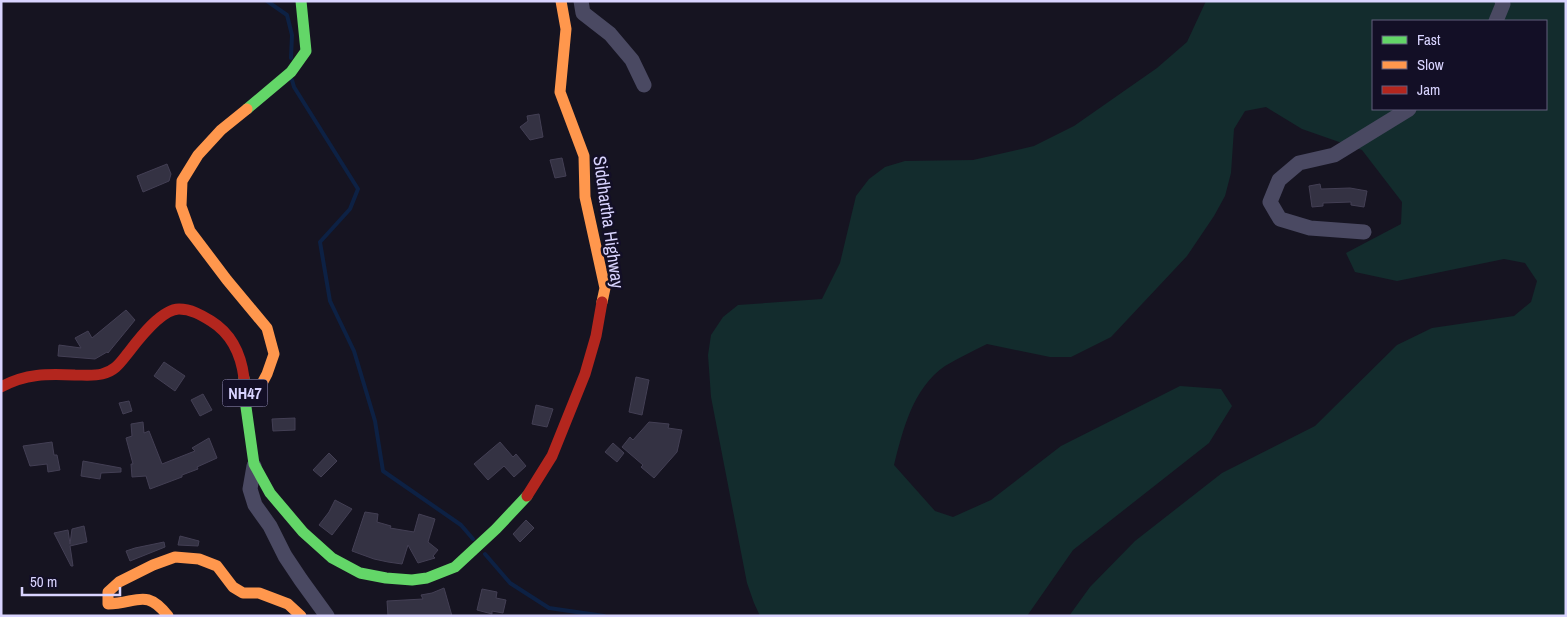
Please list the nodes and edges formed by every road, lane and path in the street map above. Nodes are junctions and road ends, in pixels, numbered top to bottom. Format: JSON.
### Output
{"nodes":[{"id":1,"x":301,"y":1,"type":"edge"},
{"id":2,"x":561,"y":1,"type":"edge"},
{"id":3,"x":581,"y":1,"type":"edge"},
{"id":4,"x":1502,"y":1,"type":"edge"},
{"id":5,"x":1496,"y":20,"type":"edge"},
{"id":6,"x":644,"y":85,"type":"dead end"},
{"id":7,"x":1407,"y":110,"type":"edge"},
{"id":8,"x":1364,"y":232,"type":"dead end"},
{"id":9,"x":1,"y":387,"type":"edge"},
{"id":10,"x":245,"y":400,"type":"junction"},
{"id":11,"x":254,"y":464,"type":"junction"},
{"id":12,"x":168,"y":616,"type":"edge"},
{"id":13,"x":301,"y":616,"type":"edge"},
{"id":14,"x":327,"y":616,"type":"edge"}],
"edges":[{"from":1,"to":10,"type":"main road"},
{"from":2,"to":11,"type":"main road","name":"Siddhartha Highway","number":"NH47"},
{"from":3,"to":6,"type":"street"},
{"from":4,"to":5,"type":"street"},
{"from":7,"to":8,"type":"street"},
{"from":9,"to":10,"type":"main road","name":"Siddhartha Highway","number":"NH47"},
{"from":10,"to":11,"type":"main road","name":"Siddhartha Highway","number":"NH47"},
{"from":11,"to":14,"type":"street"},
{"from":12,"to":13,"type":"main road"}]}
